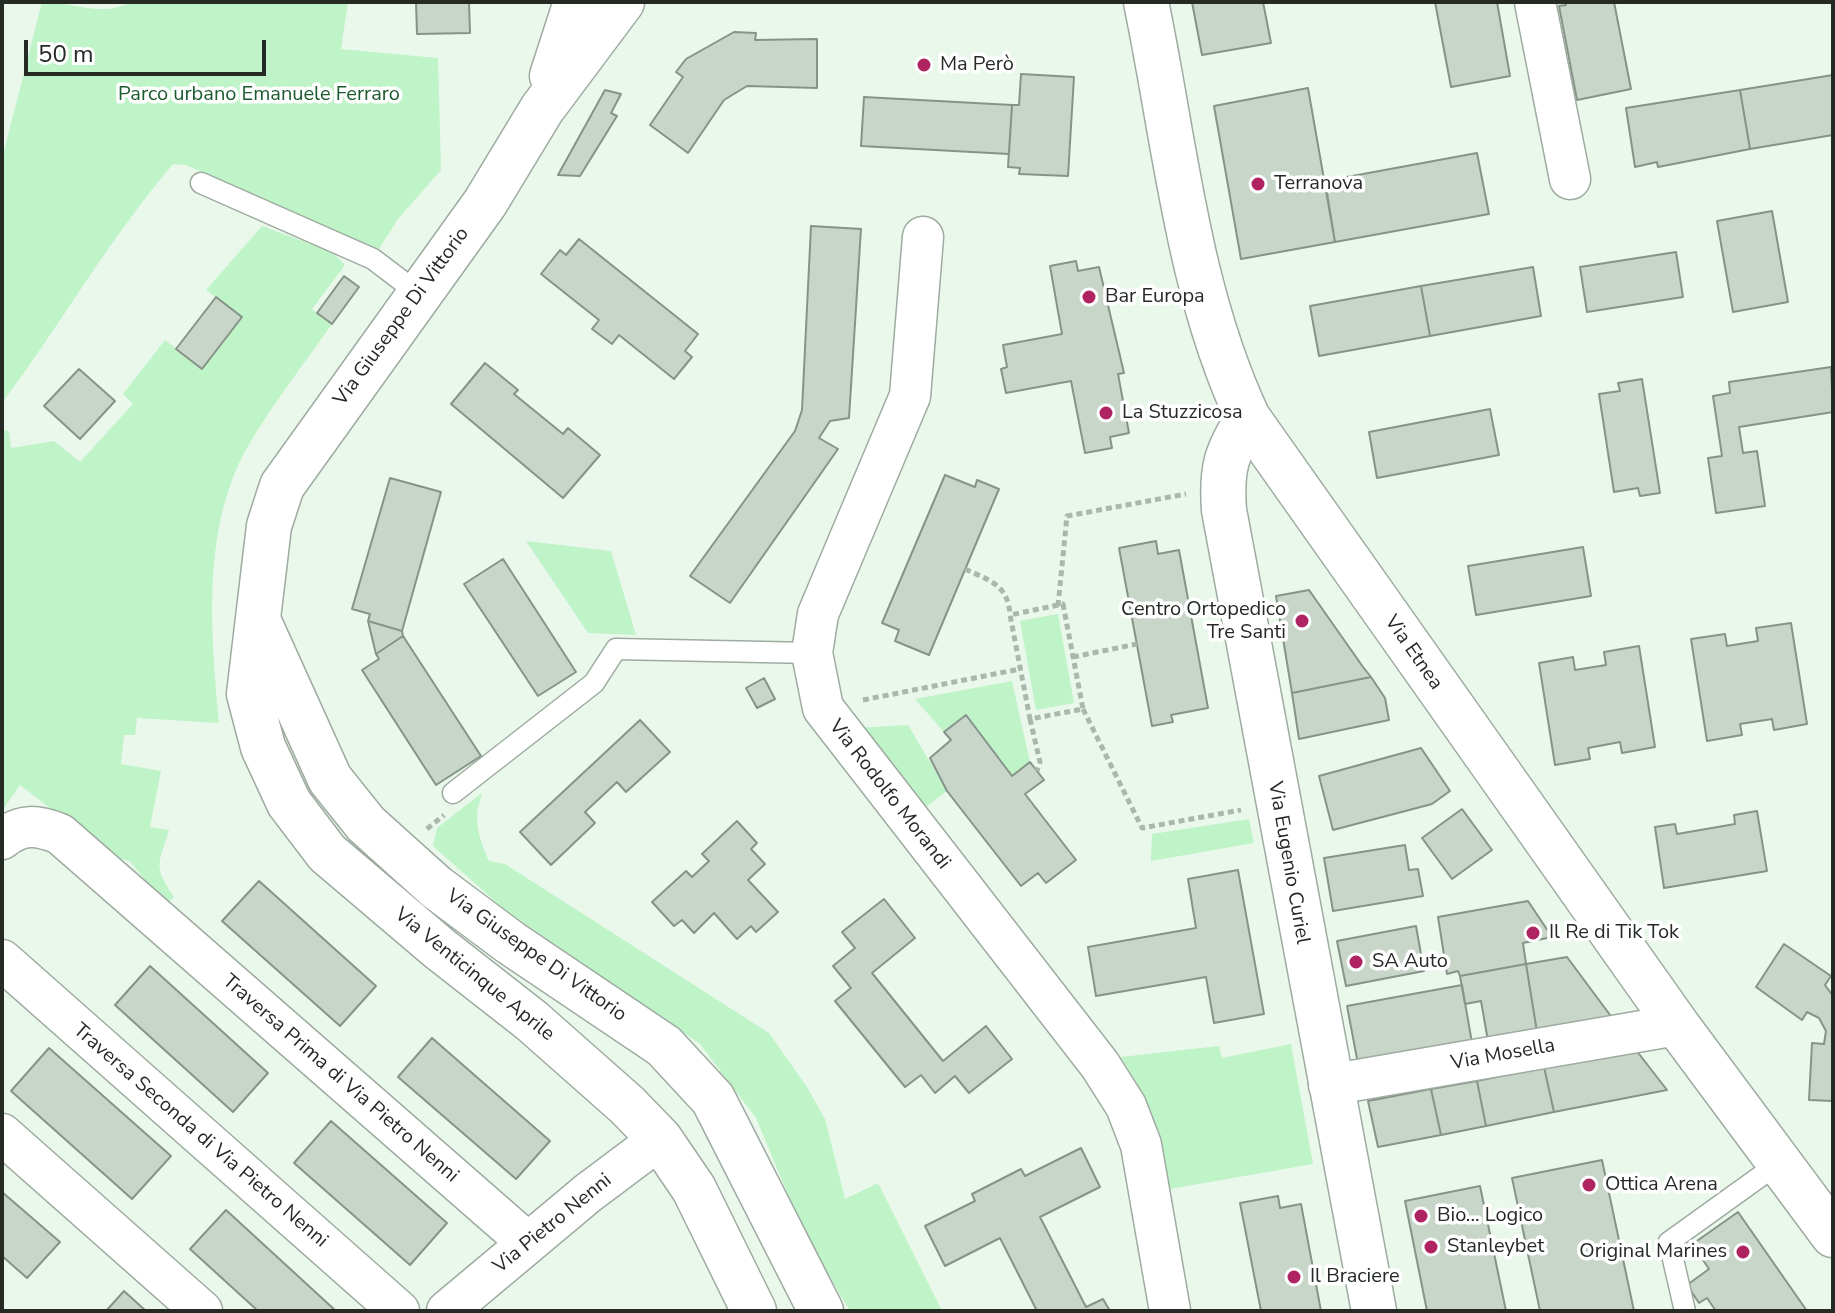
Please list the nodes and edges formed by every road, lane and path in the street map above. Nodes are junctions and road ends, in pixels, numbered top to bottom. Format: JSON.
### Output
{"nodes":[{"id":1,"x":576,"y":2,"type":"edge"},
{"id":2,"x":622,"y":2,"type":"edge"},
{"id":3,"x":1146,"y":2,"type":"edge"},
{"id":4,"x":1535,"y":2,"type":"edge"},
{"id":5,"x":542,"y":109,"type":"junction"},
{"id":6,"x":1570,"y":179,"type":"dead end"},
{"id":7,"x":201,"y":183,"type":"dead end"},
{"id":8,"x":923,"y":237,"type":"dead end"},
{"id":9,"x":419,"y":294,"type":"junction"},
{"id":10,"x":1248,"y":418,"type":"junction"},
{"id":11,"x":1222,"y":488,"type":"junction"},
{"id":12,"x":965,"y":569,"type":"dead end"},
{"id":13,"x":1058,"y":606,"type":"junction"},
{"id":14,"x":1010,"y":615,"type":"junction"},
{"id":15,"x":258,"y":620,"type":"junction"},
{"id":16,"x":1137,"y":644,"type":"dead end"},
{"id":17,"x":812,"y":653,"type":"junction"},
{"id":18,"x":1073,"y":657,"type":"junction"},
{"id":19,"x":1020,"y":669,"type":"junction"},
{"id":20,"x":823,"y":708,"type":"junction"},
{"id":21,"x":1083,"y":709,"type":"junction"},
{"id":22,"x":1030,"y":719,"type":"junction"},
{"id":23,"x":1037,"y":771,"type":"dead end"},
{"id":24,"x":453,"y":793,"type":"joint"},
{"id":25,"x":1278,"y":803,"type":"junction"},
{"id":26,"x":8,"y":834,"type":"edge"},
{"id":27,"x":398,"y":853,"type":"junction"},
{"id":28,"x":2,"y":960,"type":"edge"},
{"id":29,"x":1677,"y":1025,"type":"junction"},
{"id":30,"x":1329,"y":1085,"type":"junction"},
{"id":31,"x":2,"y":1134,"type":"edge"},
{"id":32,"x":660,"y":1139,"type":"junction"},
{"id":33,"x":1779,"y":1163,"type":"junction"},
{"id":34,"x":1820,"y":1192,"type":"edge"},
{"id":35,"x":1833,"y":1235,"type":"edge"},
{"id":36,"x":528,"y":1243,"type":"junction"},
{"id":37,"x":202,"y":1311,"type":"edge"},
{"id":38,"x":399,"y":1311,"type":"edge"},
{"id":39,"x":447,"y":1311,"type":"edge"},
{"id":40,"x":754,"y":1311,"type":"edge"},
{"id":41,"x":821,"y":1311,"type":"edge"},
{"id":42,"x":1170,"y":1311,"type":"edge"},
{"id":43,"x":1374,"y":1311,"type":"edge"},
{"id":44,"x":1685,"y":1311,"type":"edge"}],
"edges":[{"from":1,"to":5,"type":"street"},
{"from":2,"to":5,"type":"street"},
{"from":3,"to":10,"type":"street","name":"Via Etnea"},
{"from":4,"to":6,"type":"street"},
{"from":5,"to":9,"type":"street","name":"Via Giuseppe Di Vittorio"},
{"from":7,"to":9,"type":"lane"},
{"from":8,"to":17,"type":"street","name":"Via Rodolfo Morandi"},
{"from":9,"to":15,"type":"street","name":"Via Giuseppe Di Vittorio"},
{"from":10,"to":11,"type":"street","name":"Via Eugenio Curiel"},
{"from":10,"to":29,"type":"street","name":"Via Etnea"},
{"from":11,"to":13,"type":"path"},
{"from":11,"to":25,"type":"street","name":"Via Eugenio Curiel"},
{"from":12,"to":14,"type":"path"},
{"from":13,"to":14,"type":"path"},
{"from":13,"to":18,"type":"path"},
{"from":14,"to":19,"type":"path"},
{"from":15,"to":27,"type":"street","name":"Via Giuseppe Di Vittorio"},
{"from":15,"to":32,"type":"street","name":"Via Venticinque Aprile"},
{"from":16,"to":18,"type":"path"},
{"from":17,"to":20,"type":"street","name":"Via Rodolfo Morandi"},
{"from":17,"to":24,"type":"lane"},
{"from":18,"to":21,"type":"path"},
{"from":19,"to":20,"type":"path"},
{"from":19,"to":22,"type":"path"},
{"from":20,"to":42,"type":"street","name":"Via Rodolfo Morandi"},
{"from":21,"to":22,"type":"path"},
{"from":21,"to":25,"type":"path"},
{"from":22,"to":23,"type":"path"},
{"from":24,"to":27,"type":"path"},
{"from":25,"to":30,"type":"street","name":"Via Eugenio Curiel"},
{"from":26,"to":36,"type":"street","name":"Traversa Prima di Via Pietro Nenni"},
{"from":27,"to":41,"type":"street","name":"Via Giuseppe Di Vittorio"},
{"from":28,"to":38,"type":"street","name":"Traversa Seconda di Via Pietro Nenni"},
{"from":29,"to":30,"type":"street","name":"Via Mosella"},
{"from":29,"to":33,"type":"street","name":"Via Etnea"},
{"from":30,"to":43,"type":"street","name":"Via Eugenio Curiel"},
{"from":31,"to":37,"type":"street"},
{"from":32,"to":36,"type":"street","name":"Via Pietro Nenni"},
{"from":32,"to":40,"type":"street","name":"Via Venticinque Aprile"},
{"from":33,"to":34,"type":"street","name":"Via Etnea"},
{"from":33,"to":44,"type":"lane"},
{"from":34,"to":35,"type":"street","name":"Via Etnea"},
{"from":36,"to":39,"type":"street","name":"Via Pietro Nenni"}]}
